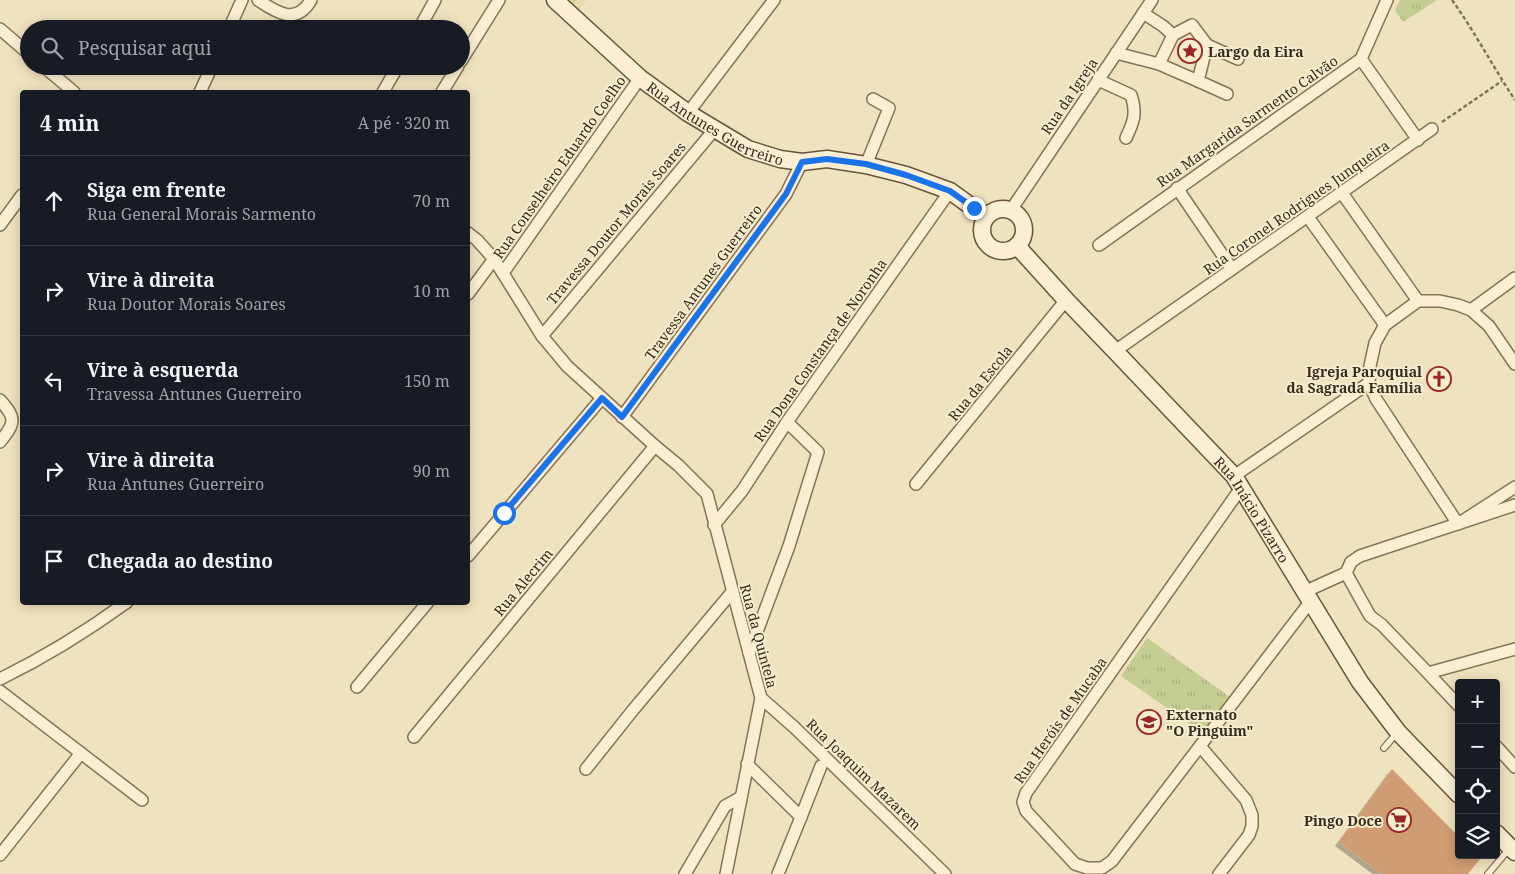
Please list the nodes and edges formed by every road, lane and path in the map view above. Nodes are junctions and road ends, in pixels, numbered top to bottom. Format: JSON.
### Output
{"nodes":[{"id":1,"x":242,"y":0,"type":"edge"},
{"id":2,"x":258,"y":0,"type":"edge"},
{"id":3,"x":311,"y":0,"type":"edge"},
{"id":4,"x":435,"y":0,"type":"edge"},
{"id":5,"x":499,"y":0,"type":"edge"},
{"id":6,"x":555,"y":0,"type":"edge"},
{"id":7,"x":774,"y":0,"type":"edge"},
{"id":8,"x":1152,"y":0,"type":"edge"},
{"id":9,"x":1386,"y":0,"type":"edge"},
{"id":10,"x":1452,"y":0,"type":"edge"},
{"id":11,"x":1143,"y":13,"type":"junction"},
{"id":12,"x":233,"y":20,"type":"edge"},
{"id":13,"x":424,"y":20,"type":"edge"},
{"id":14,"x":0,"y":29,"type":"edge"},
{"id":15,"x":1173,"y":35,"type":"junction"},
{"id":16,"x":1207,"y":45,"type":"junction"},
{"id":17,"x":20,"y":46,"type":"edge"},
{"id":18,"x":470,"y":47,"type":"edge"},
{"id":19,"x":1116,"y":53,"type":"junction"},
{"id":20,"x":1238,"y":59,"type":"dead end"},
{"id":21,"x":1362,"y":59,"type":"junction"},
{"id":22,"x":1159,"y":64,"type":"junction"},
{"id":23,"x":54,"y":75,"type":"edge"},
{"id":24,"x":208,"y":75,"type":"edge"},
{"id":25,"x":393,"y":75,"type":"edge"},
{"id":26,"x":452,"y":75,"type":"edge"},
{"id":27,"x":640,"y":78,"type":"junction"},
{"id":28,"x":1098,"y":80,"type":"junction"},
{"id":29,"x":1198,"y":81,"type":"junction"},
{"id":30,"x":1502,"y":81,"type":"junction"},
{"id":31,"x":72,"y":90,"type":"edge"},
{"id":32,"x":201,"y":90,"type":"edge"},
{"id":33,"x":384,"y":90,"type":"edge"},
{"id":34,"x":443,"y":90,"type":"edge"},
{"id":35,"x":1227,"y":94,"type":"dead end"},
{"id":36,"x":873,"y":99,"type":"dead end"},
{"id":37,"x":1515,"y":100,"type":"edge"},
{"id":38,"x":688,"y":114,"type":"junction"},
{"id":39,"x":1432,"y":129,"type":"joint"},
{"id":40,"x":714,"y":130,"type":"junction"},
{"id":41,"x":1126,"y":138,"type":"dead end"},
{"id":42,"x":1418,"y":140,"type":"junction"},
{"id":43,"x":802,"y":162,"type":"junction"},
{"id":44,"x":866,"y":164,"type":"junction"},
{"id":45,"x":1177,"y":188,"type":"junction"},
{"id":46,"x":950,"y":191,"type":"junction"},
{"id":47,"x":1342,"y":192,"type":"junction"},
{"id":48,"x":20,"y":198,"type":"edge"},
{"id":49,"x":1011,"y":210,"type":"junction"},
{"id":50,"x":986,"y":217,"type":"junction"},
{"id":51,"x":1308,"y":217,"type":"junction"},
{"id":52,"x":0,"y":225,"type":"edge"},
{"id":53,"x":470,"y":235,"type":"edge"},
{"id":54,"x":1099,"y":245,"type":"dead end"},
{"id":55,"x":1017,"y":246,"type":"junction"},
{"id":56,"x":494,"y":259,"type":"junction"},
{"id":57,"x":1232,"y":269,"type":"junction"},
{"id":58,"x":503,"y":274,"type":"junction"},
{"id":59,"x":1515,"y":278,"type":"edge"},
{"id":60,"x":470,"y":291,"type":"edge"},
{"id":61,"x":1066,"y":300,"type":"junction"},
{"id":62,"x":1418,"y":301,"type":"junction"},
{"id":63,"x":1470,"y":310,"type":"junction"},
{"id":64,"x":1385,"y":325,"type":"junction"},
{"id":65,"x":542,"y":336,"type":"junction"},
{"id":66,"x":1116,"y":351,"type":"junction"},
{"id":67,"x":1515,"y":364,"type":"edge"},
{"id":68,"x":1368,"y":383,"type":"junction"},
{"id":69,"x":602,"y":398,"type":"junction"},
{"id":70,"x":0,"y":400,"type":"edge"},
{"id":71,"x":622,"y":417,"type":"junction"},
{"id":72,"x":787,"y":422,"type":"junction"},
{"id":73,"x":0,"y":442,"type":"edge"},
{"id":74,"x":654,"y":446,"type":"junction"},
{"id":75,"x":1237,"y":482,"type":"junction"},
{"id":76,"x":916,"y":484,"type":"dead end"},
{"id":77,"x":1515,"y":487,"type":"edge"},
{"id":78,"x":1515,"y":505,"type":"edge"},
{"id":79,"x":1458,"y":524,"type":"junction"},
{"id":80,"x":714,"y":525,"type":"junction"},
{"id":81,"x":470,"y":554,"type":"edge"},
{"id":82,"x":1346,"y":573,"type":"junction"},
{"id":83,"x":732,"y":592,"type":"junction"},
{"id":84,"x":1307,"y":597,"type":"junction"},
{"id":85,"x":123,"y":605,"type":"edge"},
{"id":86,"x":425,"y":605,"type":"edge"},
{"id":87,"x":1515,"y":649,"type":"edge"},
{"id":88,"x":748,"y":653,"type":"junction"},
{"id":89,"x":1428,"y":673,"type":"junction"},
{"id":90,"x":0,"y":679,"type":"edge"},
{"id":91,"x":357,"y":687,"type":"dead end"},
{"id":92,"x":0,"y":691,"type":"edge"},
{"id":93,"x":761,"y":698,"type":"junction"},
{"id":94,"x":1455,"y":702,"type":"edge"},
{"id":95,"x":1398,"y":732,"type":"junction"},
{"id":96,"x":414,"y":737,"type":"dead end"},
{"id":97,"x":1200,"y":746,"type":"junction"},
{"id":98,"x":1384,"y":748,"type":"dead end"},
{"id":99,"x":1500,"y":750,"type":"edge"},
{"id":100,"x":81,"y":753,"type":"junction"},
{"id":101,"x":747,"y":764,"type":"junction"},
{"id":102,"x":821,"y":766,"type":"dead end"},
{"id":103,"x":1515,"y":767,"type":"edge"},
{"id":104,"x":586,"y":769,"type":"dead end"},
{"id":105,"x":1455,"y":791,"type":"edge"},
{"id":106,"x":741,"y":797,"type":"junction"},
{"id":107,"x":142,"y":800,"type":"dead end"},
{"id":108,"x":801,"y":816,"type":"junction"},
{"id":109,"x":1500,"y":837,"type":"edge"},
{"id":110,"x":1513,"y":850,"type":"edge"},
{"id":111,"x":0,"y":855,"type":"edge"},
{"id":112,"x":685,"y":874,"type":"edge"},
{"id":113,"x":726,"y":874,"type":"edge"},
{"id":114,"x":778,"y":874,"type":"edge"},
{"id":115,"x":945,"y":874,"type":"edge"},
{"id":116,"x":1219,"y":874,"type":"edge"},
{"id":117,"x":1488,"y":874,"type":"edge"}],
"edges":[{"from":1,"to":12,"type":"street"},
{"from":2,"to":3,"type":"street"},
{"from":4,"to":13,"type":"street"},
{"from":5,"to":18,"type":"street"},
{"from":6,"to":27,"type":"main road","name":"Rua Antunes Guerreiro"},
{"from":7,"to":38,"type":"street"},
{"from":8,"to":11,"type":"street","name":"Rua da Igreja"},
{"from":9,"to":21,"type":"street"},
{"from":10,"to":30,"type":"path"},
{"from":11,"to":15,"type":"street"},
{"from":11,"to":19,"type":"street","name":"Rua da Igreja"},
{"from":14,"to":17,"type":"street"},
{"from":15,"to":16,"type":"street"},
{"from":15,"to":22,"type":"street"},
{"from":16,"to":20,"type":"street"},
{"from":16,"to":29,"type":"street"},
{"from":19,"to":22,"type":"street"},
{"from":19,"to":28,"type":"street","name":"Rua da Igreja"},
{"from":21,"to":42,"type":"street"},
{"from":21,"to":45,"type":"street","name":"Rua Margarida Sarmento Calvão"},
{"from":22,"to":29,"type":"street"},
{"from":23,"to":31,"type":"street"},
{"from":24,"to":32,"type":"street"},
{"from":25,"to":33,"type":"street"},
{"from":26,"to":34,"type":"street"},
{"from":27,"to":38,"type":"main road","name":"Rua Antunes Guerreiro"},
{"from":27,"to":58,"type":"street","name":"Rua Conselheiro Eduardo Coelho"},
{"from":28,"to":41,"type":"street"},
{"from":28,"to":49,"type":"street","name":"Rua da Igreja"},
{"from":29,"to":35,"type":"street"},
{"from":30,"to":37,"type":"path"},
{"from":30,"to":39,"type":"path"},
{"from":36,"to":44,"type":"street"},
{"from":38,"to":40,"type":"main road","name":"Rua Antunes Guerreiro"},
{"from":39,"to":42,"type":"street","name":"Rua Coronel Rodrigues Junqueira"},
{"from":40,"to":43,"type":"main road","name":"Rua Antunes Guerreiro"},
{"from":40,"to":65,"type":"street","name":"Travessa Doutor Morais Soares"},
{"from":42,"to":47,"type":"street","name":"Rua Coronel Rodrigues Junqueira"},
{"from":43,"to":44,"type":"main road","name":"Rua Antunes Guerreiro"},
{"from":43,"to":71,"type":"street","name":"Travessa Antunes Guerreiro"},
{"from":44,"to":46,"type":"main road","name":"Rua Antunes Guerreiro"},
{"from":45,"to":54,"type":"street","name":"Rua Margarida Sarmento Calvão"},
{"from":45,"to":57,"type":"street"},
{"from":46,"to":50,"type":"main road","name":"Rua Antunes Guerreiro"},
{"from":46,"to":72,"type":"street","name":"Rua Dona Constança de Noronha"},
{"from":47,"to":51,"type":"street","name":"Rua Coronel Rodrigues Junqueira"},
{"from":47,"to":62,"type":"street"},
{"from":48,"to":52,"type":"street"},
{"from":49,"to":50,"type":"main road"},
{"from":49,"to":55,"type":"main road"},
{"from":50,"to":55,"type":"main road"},
{"from":51,"to":57,"type":"street","name":"Rua Coronel Rodrigues Junqueira"},
{"from":51,"to":64,"type":"street"},
{"from":53,"to":56,"type":"street","name":"Rua da Quintela"},
{"from":55,"to":61,"type":"main road","name":"Rua Inácio Pizarro"},
{"from":56,"to":58,"type":"street","name":"Rua da Quintela"},
{"from":56,"to":60,"type":"street","name":"Rua Conselheiro Eduardo Coelho"},
{"from":57,"to":66,"type":"street","name":"Rua Coronel Rodrigues Junqueira"},
{"from":58,"to":65,"type":"street","name":"Rua da Quintela"},
{"from":59,"to":63,"type":"street"},
{"from":61,"to":66,"type":"main road","name":"Rua Inácio Pizarro"},
{"from":61,"to":76,"type":"street","name":"Rua da Escola"},
{"from":62,"to":63,"type":"street"},
{"from":62,"to":64,"type":"street"},
{"from":63,"to":67,"type":"street"},
{"from":64,"to":68,"type":"street"},
{"from":65,"to":69,"type":"street","name":"Rua da Quintela"},
{"from":66,"to":75,"type":"main road","name":"Rua Inácio Pizarro"},
{"from":68,"to":75,"type":"street"},
{"from":68,"to":79,"type":"street"},
{"from":69,"to":71,"type":"street","name":"Rua da Quintela"},
{"from":69,"to":81,"type":"street"},
{"from":70,"to":73,"type":"street"},
{"from":71,"to":74,"type":"street","name":"Rua da Quintela"},
{"from":72,"to":80,"type":"street","name":"Rua Dona Constança de Noronha"},
{"from":72,"to":88,"type":"street"},
{"from":74,"to":80,"type":"street","name":"Rua da Quintela"},
{"from":74,"to":96,"type":"street","name":"Rua Alecrim"},
{"from":75,"to":84,"type":"main road","name":"Rua Inácio Pizarro"},
{"from":75,"to":97,"type":"street","name":"Rua Heróis de Mucaba"},
{"from":77,"to":79,"type":"street"},
{"from":78,"to":79,"type":"street"},
{"from":79,"to":82,"type":"street"},
{"from":80,"to":83,"type":"street","name":"Rua da Quintela"},
{"from":82,"to":84,"type":"street"},
{"from":82,"to":89,"type":"street"},
{"from":83,"to":88,"type":"street","name":"Rua da Quintela"},
{"from":83,"to":104,"type":"street"},
{"from":84,"to":95,"type":"main road","name":"Rua Inácio Pizarro"},
{"from":84,"to":97,"type":"street"},
{"from":85,"to":90,"type":"street"},
{"from":86,"to":91,"type":"street"},
{"from":87,"to":89,"type":"street"},
{"from":88,"to":93,"type":"street","name":"Rua da Quintela"},
{"from":89,"to":94,"type":"street"},
{"from":92,"to":100,"type":"street"},
{"from":93,"to":101,"type":"street","name":"Rua da Quintela"},
{"from":93,"to":115,"type":"street","name":"Rua Joaquim Mazarem"},
{"from":95,"to":98,"type":"lane"},
{"from":95,"to":105,"type":"main road","name":"Rua Inácio Pizarro"},
{"from":97,"to":116,"type":"street"},
{"from":99,"to":103,"type":"street"},
{"from":100,"to":107,"type":"street"},
{"from":100,"to":111,"type":"street"},
{"from":101,"to":106,"type":"street","name":"Rua da Quintela"},
{"from":101,"to":108,"type":"street"},
{"from":102,"to":108,"type":"street"},
{"from":106,"to":112,"type":"street"},
{"from":106,"to":113,"type":"street","name":"Rua da Quintela"},
{"from":108,"to":114,"type":"street"},
{"from":109,"to":110,"type":"main road"},
{"from":110,"to":117,"type":"lane"}]}
